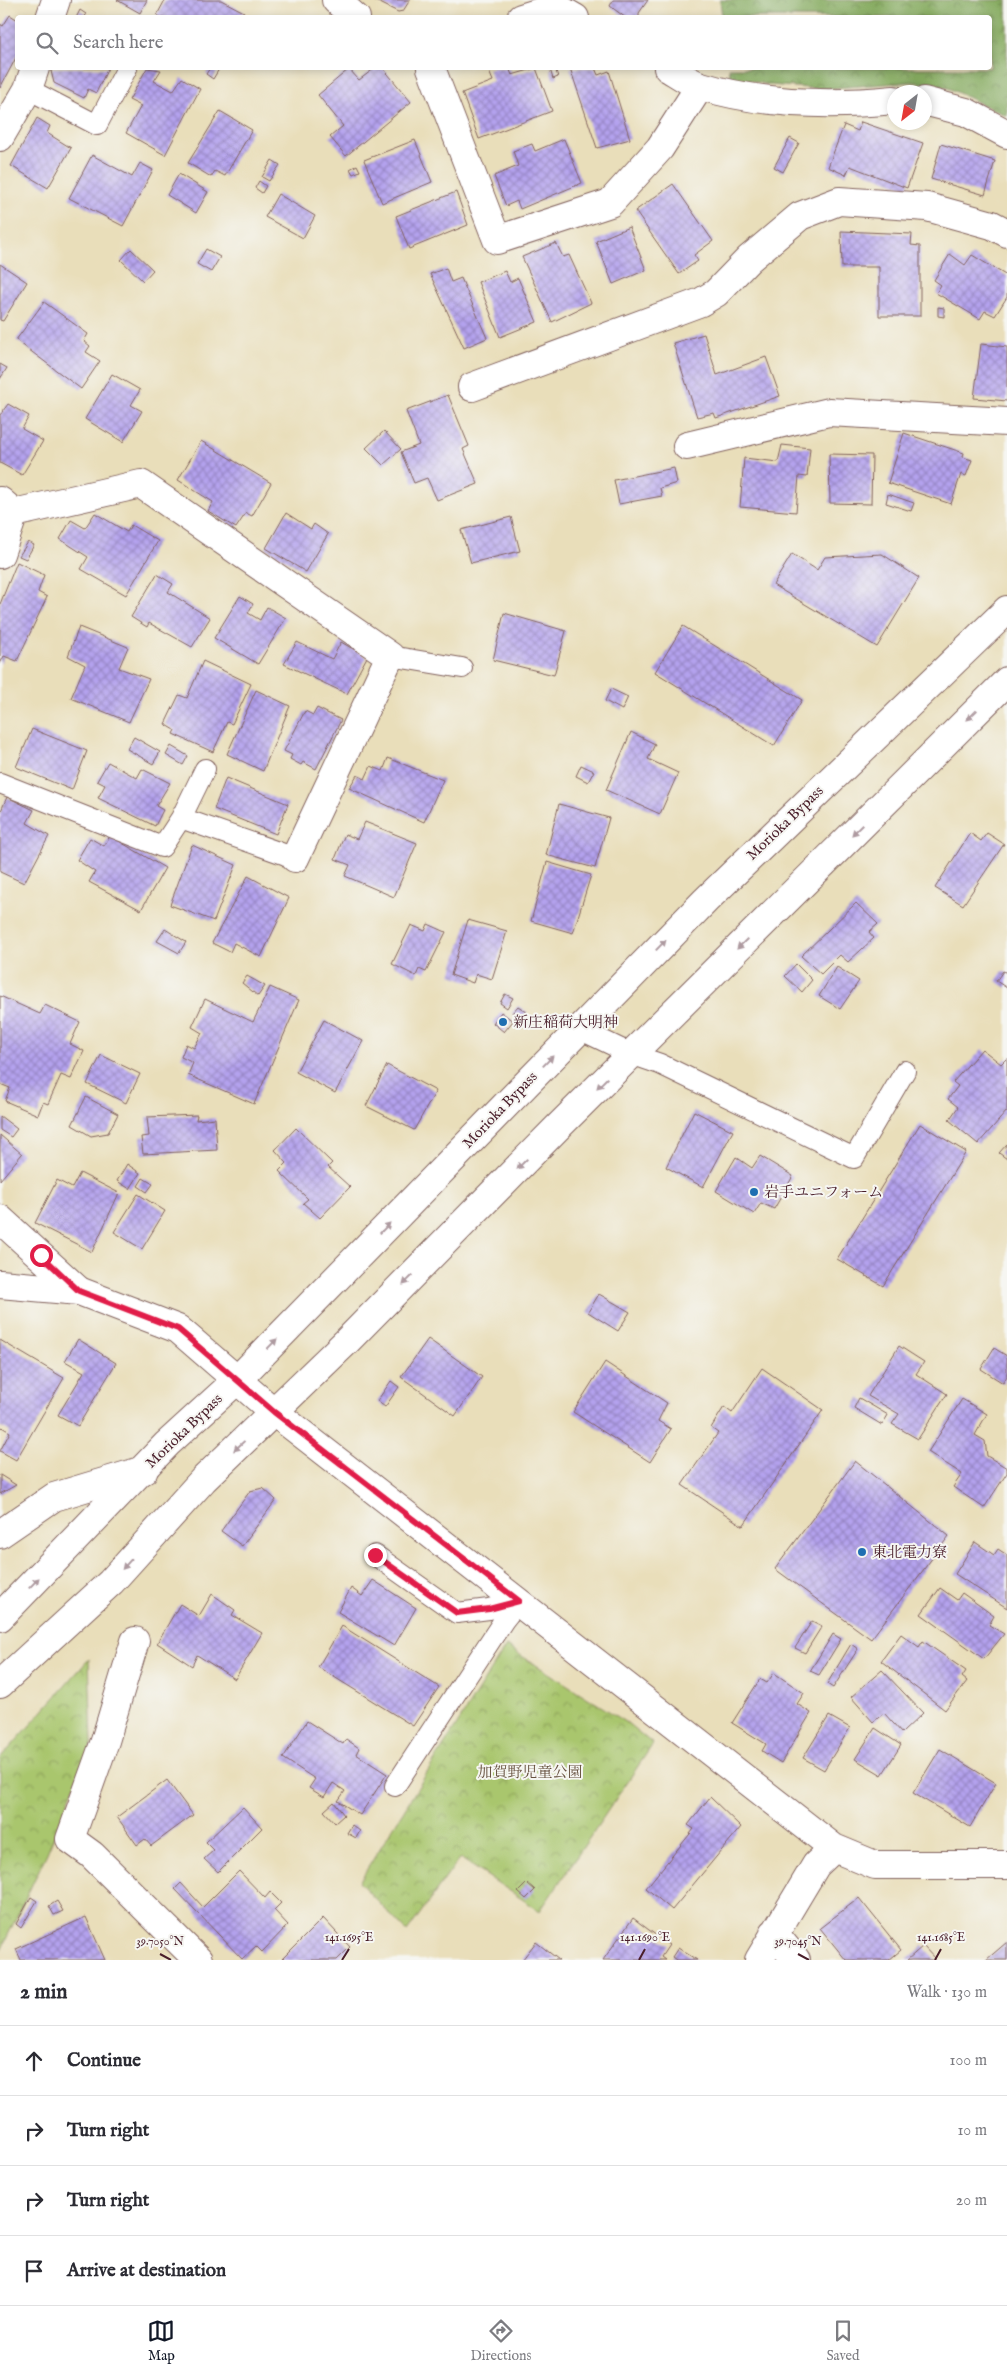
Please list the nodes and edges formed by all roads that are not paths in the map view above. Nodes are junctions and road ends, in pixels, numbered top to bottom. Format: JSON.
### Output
{"nodes":[{"id":1,"x":56,"y":0,"type":"edge"},
{"id":2,"x":336,"y":0,"type":"edge"},
{"id":3,"x":558,"y":8,"type":"edge"},
{"id":4,"x":51,"y":15,"type":"edge"},
{"id":5,"x":353,"y":15,"type":"edge"},
{"id":6,"x":532,"y":15,"type":"edge"},
{"id":7,"x":126,"y":70,"type":"edge"},
{"id":8,"x":432,"y":70,"type":"edge"},
{"id":9,"x":672,"y":70,"type":"edge"},
{"id":10,"x":32,"y":78,"type":"edge"},
{"id":11,"x":700,"y":86,"type":"junction"},
{"id":12,"x":887,"y":101,"type":"edge"},
{"id":13,"x":932,"y":103,"type":"edge"},
{"id":14,"x":1007,"y":134,"type":"edge"},
{"id":15,"x":0,"y":137,"type":"edge"},
{"id":16,"x":1007,"y":232,"type":"edge"},
{"id":17,"x":472,"y":387,"type":"dead end"},
{"id":18,"x":1007,"y":422,"type":"edge"},
{"id":19,"x":687,"y":446,"type":"dead end"},
{"id":20,"x":7,"y":507,"type":"edge"},
{"id":21,"x":0,"y":554,"type":"edge"},
{"id":22,"x":1007,"y":610,"type":"edge"},
{"id":23,"x":390,"y":656,"type":"junction"},
{"id":24,"x":462,"y":668,"type":"dead end"},
{"id":25,"x":1007,"y":681,"type":"edge"},
{"id":26,"x":205,"y":769,"type":"dead end"},
{"id":27,"x":0,"y":783,"type":"edge"},
{"id":28,"x":181,"y":818,"type":"junction"},
{"id":29,"x":295,"y":858,"type":"joint"},
{"id":30,"x":579,"y":1029,"type":"junction"},
{"id":31,"x":631,"y":1054,"type":"junction"},
{"id":32,"x":905,"y":1071,"type":"dead end"},
{"id":33,"x":0,"y":1219,"type":"edge"},
{"id":34,"x":0,"y":1284,"type":"edge"},
{"id":35,"x":79,"y":1291,"type":"junction"},
{"id":36,"x":238,"y":1379,"type":"junction"},
{"id":37,"x":274,"y":1412,"type":"junction"},
{"id":38,"x":144,"y":1470,"type":"junction"},
{"id":39,"x":0,"y":1534,"type":"edge"},
{"id":40,"x":375,"y":1555,"type":"dead end"},
{"id":41,"x":519,"y":1601,"type":"junction"},
{"id":42,"x":0,"y":1617,"type":"edge"},
{"id":43,"x":135,"y":1641,"type":"dead end"},
{"id":44,"x":0,"y":1684,"type":"edge"},
{"id":45,"x":395,"y":1786,"type":"dead end"},
{"id":46,"x":834,"y":1848,"type":"junction"},
{"id":47,"x":1007,"y":1865,"type":"edge"},
{"id":48,"x":774,"y":1933,"type":"junction"},
{"id":49,"x":198,"y":1960,"type":"edge"},
{"id":50,"x":759,"y":1960,"type":"edge"},
{"id":51,"x":796,"y":1960,"type":"edge"}],
"edges":[{"from":1,"to":4,"type":"main road"},
{"from":2,"to":5,"type":"main road"},
{"from":3,"to":6,"type":"main road"},
{"from":7,"to":10,"type":"lane"},
{"from":8,"to":11,"type":"main road"},
{"from":9,"to":11,"type":"main road"},
{"from":10,"to":15,"type":"main road"},
{"from":11,"to":12,"type":"main road"},
{"from":13,"to":14,"type":"main road"},
{"from":16,"to":17,"type":"main road"},
{"from":18,"to":19,"type":"main road"},
{"from":20,"to":21,"type":"main road"},
{"from":20,"to":23,"type":"main road"},
{"from":30,"to":22,"type":"main road","name":"Morioka Bypass","one_way":true},
{"from":23,"to":24,"type":"lane"},
{"from":23,"to":29,"type":"main road"},
{"from":25,"to":31,"type":"main road","one_way":true},
{"from":26,"to":28,"type":"lane"},
{"from":27,"to":28,"type":"lane"},
{"from":28,"to":29,"type":"lane"},
{"from":30,"to":31,"type":"lane"},
{"from":36,"to":30,"type":"main road","name":"Morioka Bypass","one_way":true},
{"from":31,"to":32,"type":"lane"},
{"from":31,"to":37,"type":"main road","one_way":true},
{"from":33,"to":35,"type":"main road"},
{"from":34,"to":35,"type":"main road"},
{"from":35,"to":36,"type":"main road"},
{"from":36,"to":37,"type":"main road"},
{"from":36,"to":38,"type":"main road","name":"Morioka Bypass"},
{"from":37,"to":41,"type":"main road"},
{"from":37,"to":44,"type":"main road","one_way":true},
{"from":38,"to":39,"type":"main road"},
{"from":42,"to":38,"type":"main road","name":"Morioka Bypass","one_way":true},
{"from":40,"to":41,"type":"lane"},
{"from":41,"to":45,"type":"lane"},
{"from":41,"to":46,"type":"main road"},
{"from":43,"to":49,"type":"main road"},
{"from":46,"to":47,"type":"main road"},
{"from":46,"to":48,"type":"main road"},
{"from":48,"to":50,"type":"main road"},
{"from":48,"to":51,"type":"main road"}]}
